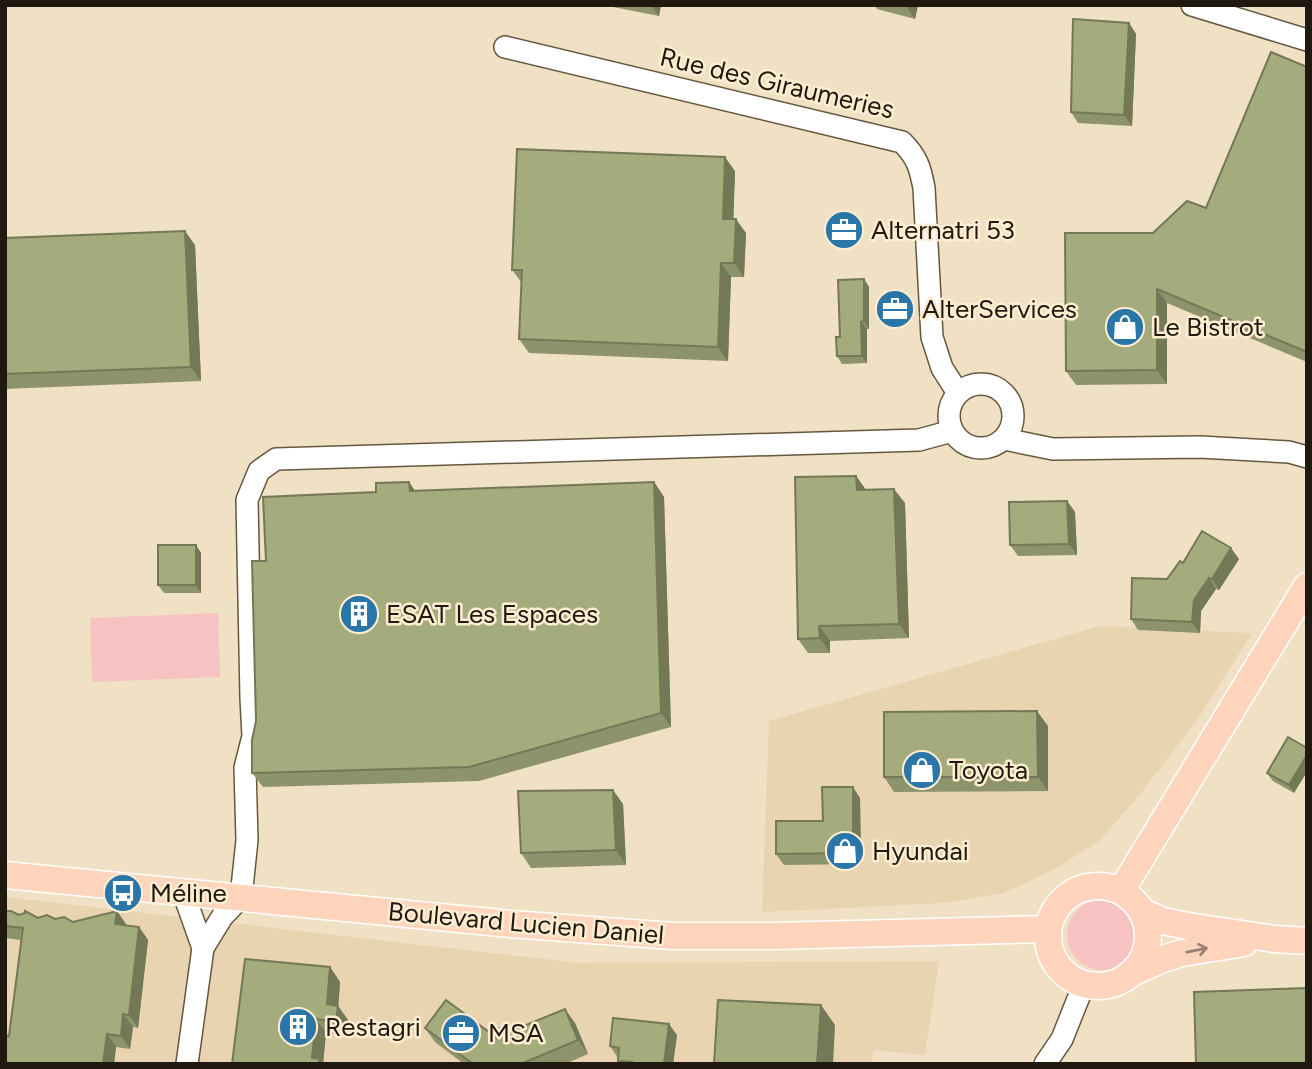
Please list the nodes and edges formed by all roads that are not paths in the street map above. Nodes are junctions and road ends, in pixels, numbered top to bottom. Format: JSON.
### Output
{"nodes":[{"id":1,"x":1192,"y":5,"type":"edge"},
{"id":2,"x":1307,"y":40,"type":"edge"},
{"id":3,"x":505,"y":47,"type":"dead end"},
{"id":4,"x":958,"y":393,"type":"junction"},
{"id":5,"x":952,"y":430,"type":"junction"},
{"id":6,"x":1004,"y":439,"type":"junction"},
{"id":7,"x":1307,"y":457,"type":"edge"},
{"id":8,"x":1307,"y":586,"type":"edge"},
{"id":9,"x":5,"y":875,"type":"edge"},
{"id":10,"x":1121,"y":891,"type":"junction"},
{"id":11,"x":183,"y":892,"type":"junction"},
{"id":12,"x":241,"y":897,"type":"junction"},
{"id":13,"x":1143,"y":912,"type":"junction"},
{"id":14,"x":1048,"y":929,"type":"junction"},
{"id":15,"x":1274,"y":939,"type":"junction"},
{"id":16,"x":1307,"y":941,"type":"edge"},
{"id":17,"x":203,"y":948,"type":"junction"},
{"id":18,"x":1133,"y":972,"type":"junction"},
{"id":19,"x":1084,"y":985,"type":"junction"},
{"id":20,"x":187,"y":1064,"type":"edge"},
{"id":21,"x":1045,"y":1064,"type":"edge"}],
"edges":[{"from":1,"to":2,"type":"street"},
{"from":3,"to":4,"type":"street","name":"Rue des Giraumeries"},
{"from":4,"to":5,"type":"street"},
{"from":4,"to":6,"type":"street"},
{"from":5,"to":6,"type":"street"},
{"from":5,"to":12,"type":"street"},
{"from":6,"to":7,"type":"street"},
{"from":8,"to":10,"type":"main road"},
{"from":9,"to":11,"type":"main road","name":"Boulevard Lucien Daniel"},
{"from":10,"to":13,"type":"main road"},
{"from":10,"to":14,"type":"main road"},
{"from":11,"to":12,"type":"main road","name":"Boulevard Lucien Daniel"},
{"from":11,"to":17,"type":"street"},
{"from":12,"to":14,"type":"main road","name":"Boulevard Lucien Daniel"},
{"from":12,"to":17,"type":"street"},
{"from":13,"to":15,"type":"main road"},
{"from":13,"to":18,"type":"main road"},
{"from":14,"to":19,"type":"main road"},
{"from":15,"to":16,"type":"main road"},
{"from":18,"to":15,"type":"main road","one_way":true},
{"from":17,"to":20,"type":"street"},
{"from":18,"to":19,"type":"main road"},
{"from":19,"to":21,"type":"street"}]}
